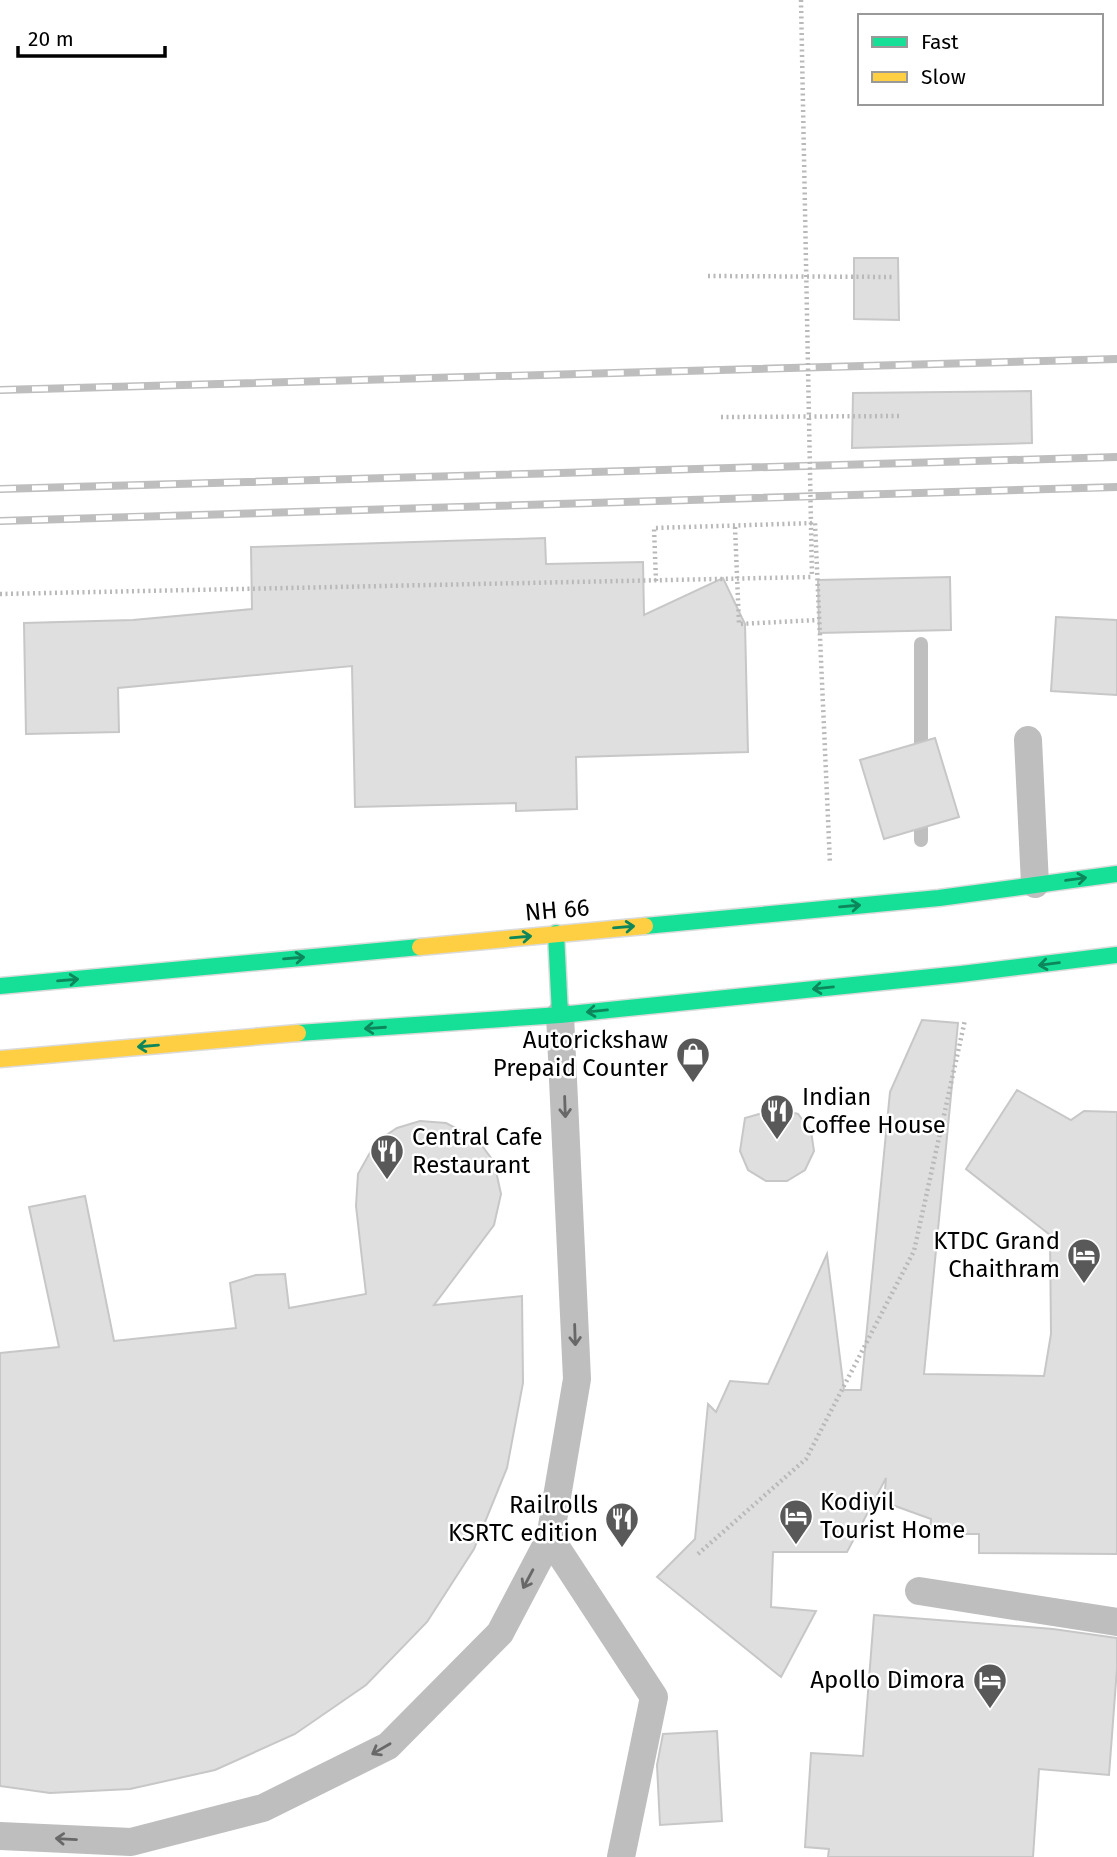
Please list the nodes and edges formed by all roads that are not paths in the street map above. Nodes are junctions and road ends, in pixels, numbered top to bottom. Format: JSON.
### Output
{"nodes":[{"id":1,"x":1028,"y":740,"type":"dead end"},
{"id":2,"x":1117,"y":874,"type":"edge"},
{"id":3,"x":1035,"y":884,"type":"junction"},
{"id":4,"x":556,"y":933,"type":"junction"},
{"id":5,"x":1117,"y":955,"type":"edge"},
{"id":6,"x":0,"y":986,"type":"edge"},
{"id":7,"x":560,"y":1015,"type":"junction"},
{"id":8,"x":0,"y":1059,"type":"edge"},
{"id":9,"x":550,"y":1538,"type":"junction"},
{"id":10,"x":919,"y":1591,"type":"dead end"},
{"id":11,"x":1117,"y":1622,"type":"edge"},
{"id":12,"x":0,"y":1836,"type":"edge"},
{"id":13,"x":621,"y":1857,"type":"edge"}],
"edges":[{"from":1,"to":3,"type":"lane"},
{"from":3,"to":2,"type":"main road","name":"NH 66","one_way":true},
{"from":4,"to":3,"type":"main road","name":"NH 66","one_way":true},
{"from":6,"to":4,"type":"main road","name":"NH 66","one_way":true},
{"from":4,"to":7,"type":"main road"},
{"from":5,"to":7,"type":"main road","one_way":true},
{"from":7,"to":8,"type":"main road","one_way":true},
{"from":7,"to":9,"type":"lane","one_way":true},
{"from":9,"to":12,"type":"lane","one_way":true},
{"from":9,"to":13,"type":"lane"},
{"from":10,"to":11,"type":"lane"}]}
